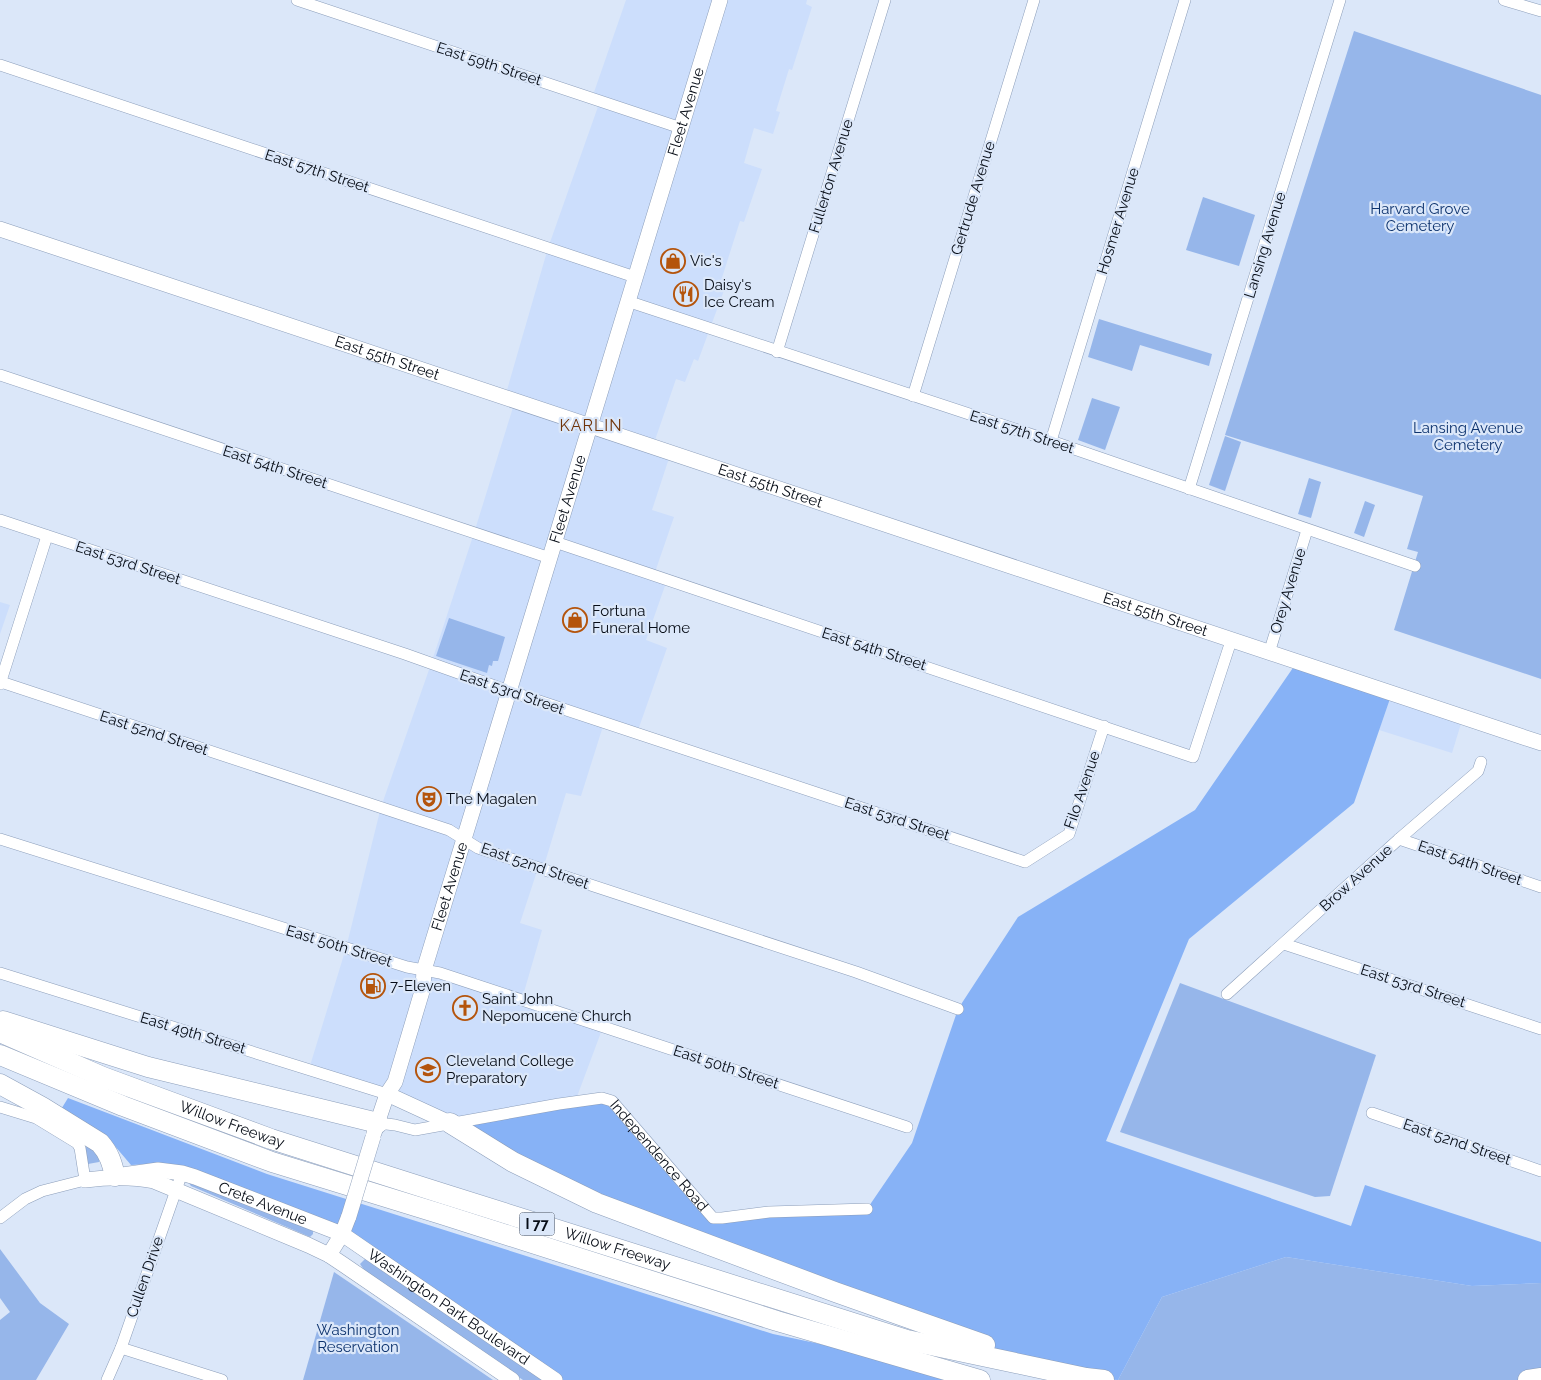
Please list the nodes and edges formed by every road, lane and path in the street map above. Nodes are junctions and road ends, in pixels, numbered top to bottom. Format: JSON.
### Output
{"nodes":[{"id":1,"x":297,"y":0,"type":"edge"},
{"id":2,"x":720,"y":0,"type":"edge"},
{"id":3,"x":885,"y":0,"type":"edge"},
{"id":4,"x":1034,"y":0,"type":"edge"},
{"id":5,"x":1185,"y":0,"type":"edge"},
{"id":6,"x":1340,"y":0,"type":"edge"},
{"id":7,"x":1504,"y":0,"type":"edge"},
{"id":8,"x":1541,"y":11,"type":"edge"},
{"id":9,"x":0,"y":65,"type":"edge"},
{"id":10,"x":681,"y":128,"type":"junction"},
{"id":11,"x":0,"y":229,"type":"edge"},
{"id":12,"x":635,"y":277,"type":"junction"},
{"id":13,"x":628,"y":301,"type":"junction"},
{"id":14,"x":777,"y":352,"type":"junction"},
{"id":15,"x":0,"y":375,"type":"edge"},
{"id":16,"x":913,"y":396,"type":"junction"},
{"id":17,"x":590,"y":425,"type":"junction"},
{"id":18,"x":1051,"y":441,"type":"junction"},
{"id":19,"x":1189,"y":489,"type":"junction"},
{"id":20,"x":0,"y":520,"type":"edge"},
{"id":21,"x":1307,"y":530,"type":"junction"},
{"id":22,"x":47,"y":536,"type":"junction"},
{"id":23,"x":555,"y":542,"type":"junction"},
{"id":24,"x":550,"y":558,"type":"junction"},
{"id":25,"x":1415,"y":566,"type":"dead end"},
{"id":26,"x":1231,"y":641,"type":"junction"},
{"id":27,"x":1270,"y":653,"type":"junction"},
{"id":28,"x":0,"y":683,"type":"edge"},
{"id":29,"x":509,"y":691,"type":"junction"},
{"id":30,"x":1104,"y":726,"type":"junction"},
{"id":31,"x":1541,"y":744,"type":"edge"},
{"id":32,"x":1481,"y":762,"type":"dead end"},
{"id":33,"x":0,"y":839,"type":"edge"},
{"id":34,"x":464,"y":839,"type":"junction"},
{"id":35,"x":1399,"y":839,"type":"junction"},
{"id":36,"x":1025,"y":862,"type":"joint"},
{"id":37,"x":1541,"y":887,"type":"edge"},
{"id":38,"x":1284,"y":944,"type":"junction"},
{"id":39,"x":424,"y":970,"type":"junction"},
{"id":40,"x":0,"y":972,"type":"edge"},
{"id":41,"x":1228,"y":994,"type":"dead end"},
{"id":42,"x":958,"y":1009,"type":"dead end"},
{"id":43,"x":0,"y":1020,"type":"edge"},
{"id":44,"x":1541,"y":1029,"type":"edge"},
{"id":45,"x":0,"y":1032,"type":"edge"},
{"id":46,"x":0,"y":1055,"type":"edge"},
{"id":47,"x":0,"y":1084,"type":"edge"},
{"id":48,"x":387,"y":1094,"type":"junction"},
{"id":49,"x":0,"y":1107,"type":"edge"},
{"id":50,"x":1372,"y":1114,"type":"dead end"},
{"id":51,"x":450,"y":1123,"type":"junction"},
{"id":52,"x":907,"y":1127,"type":"dead end"},
{"id":53,"x":375,"y":1130,"type":"junction"},
{"id":54,"x":1541,"y":1171,"type":"edge"},
{"id":55,"x":182,"y":1173,"type":"junction"},
{"id":56,"x":115,"y":1176,"type":"junction"},
{"id":57,"x":85,"y":1180,"type":"junction"},
{"id":58,"x":175,"y":1190,"type":"junction"},
{"id":59,"x":867,"y":1208,"type":"dead end"},
{"id":60,"x":0,"y":1218,"type":"edge"},
{"id":61,"x":342,"y":1234,"type":"junction"},
{"id":62,"x":330,"y":1255,"type":"junction"},
{"id":63,"x":120,"y":1348,"type":"junction"},
{"id":64,"x":1541,"y":1378,"type":"edge"},
{"id":65,"x":1095,"y":1379,"type":"edge"},
{"id":66,"x":107,"y":1380,"type":"edge"},
{"id":67,"x":222,"y":1380,"type":"edge"},
{"id":68,"x":512,"y":1380,"type":"edge"},
{"id":69,"x":555,"y":1380,"type":"edge"},
{"id":70,"x":980,"y":1380,"type":"edge"},
{"id":71,"x":1528,"y":1380,"type":"edge"}],
"edges":[{"from":1,"to":10,"type":"street","name":"East 59th Street"},
{"from":2,"to":10,"type":"street","name":"Fleet Avenue"},
{"from":3,"to":14,"type":"street","name":"Fullerton Avenue"},
{"from":4,"to":16,"type":"street","name":"Gertrude Avenue"},
{"from":5,"to":18,"type":"street","name":"Hosmer Avenue"},
{"from":6,"to":19,"type":"street","name":"Lansing Avenue"},
{"from":7,"to":8,"type":"street"},
{"from":9,"to":12,"type":"street","name":"East 57th Street"},
{"from":10,"to":12,"type":"street","name":"Fleet Avenue"},
{"from":11,"to":17,"type":"street","name":"East 55th Street"},
{"from":12,"to":13,"type":"street","name":"Fleet Avenue"},
{"from":13,"to":14,"type":"street","name":"East 57th Street"},
{"from":13,"to":17,"type":"street","name":"Fleet Avenue"},
{"from":14,"to":16,"type":"street","name":"East 57th Street"},
{"from":15,"to":24,"type":"street","name":"East 54th Street"},
{"from":16,"to":18,"type":"street","name":"East 57th Street"},
{"from":17,"to":23,"type":"street","name":"Fleet Avenue"},
{"from":17,"to":26,"type":"street","name":"East 55th Street"},
{"from":18,"to":19,"type":"street","name":"East 57th Street"},
{"from":19,"to":21,"type":"street","name":"East 57th Street"},
{"from":20,"to":22,"type":"street","name":"East 53rd Street"},
{"from":21,"to":25,"type":"street","name":"East 57th Street"},
{"from":21,"to":27,"type":"street","name":"Orey Avenue"},
{"from":22,"to":28,"type":"street"},
{"from":22,"to":29,"type":"street","name":"East 53rd Street"},
{"from":23,"to":24,"type":"street","name":"Fleet Avenue"},
{"from":23,"to":30,"type":"street","name":"East 54th Street"},
{"from":24,"to":29,"type":"street","name":"Fleet Avenue"},
{"from":26,"to":27,"type":"street","name":"East 55th Street"},
{"from":26,"to":30,"type":"street","name":"East 54th Street"},
{"from":27,"to":31,"type":"street","name":"East 55th Street"},
{"from":28,"to":34,"type":"street","name":"East 52nd Street"},
{"from":29,"to":34,"type":"street","name":"Fleet Avenue"},
{"from":29,"to":36,"type":"street","name":"East 53rd Street"},
{"from":30,"to":36,"type":"street","name":"Filo Avenue"},
{"from":32,"to":35,"type":"street","name":"Brow Avenue"},
{"from":33,"to":39,"type":"street","name":"East 50th Street"},
{"from":34,"to":39,"type":"street","name":"Fleet Avenue"},
{"from":34,"to":42,"type":"street","name":"East 52nd Street"},
{"from":35,"to":37,"type":"street","name":"East 54th Street"},
{"from":35,"to":38,"type":"street","name":"Brow Avenue"},
{"from":38,"to":41,"type":"street","name":"Brow Avenue"},
{"from":38,"to":44,"type":"street","name":"East 53rd Street"},
{"from":39,"to":48,"type":"street","name":"Fleet Avenue"},
{"from":39,"to":52,"type":"street","name":"East 50th Street"},
{"from":40,"to":48,"type":"street","name":"East 49th Street"},
{"from":43,"to":53,"type":"highway"},
{"from":45,"to":65,"type":"highway","name":"Willow Freeway","number":"I 77"},
{"from":46,"to":70,"type":"highway","name":"Willow Freeway","number":"I 77"},
{"from":47,"to":56,"type":"highway"},
{"from":48,"to":51,"type":"street"},
{"from":48,"to":53,"type":"street","name":"Fleet Avenue"},
{"from":49,"to":57,"type":"street"},
{"from":50,"to":54,"type":"street","name":"East 52nd Street"},
{"from":51,"to":53,"type":"street","name":"Independence Road"},
{"from":51,"to":59,"type":"street","name":"Independence Road"},
{"from":51,"to":65,"type":"highway"},
{"from":53,"to":61,"type":"street","name":"Fleet Avenue","bridge":true},
{"from":55,"to":56,"type":"street"},
{"from":55,"to":58,"type":"street","name":"Cullen Drive"},
{"from":55,"to":61,"type":"street","name":"Crete Avenue"},
{"from":56,"to":57,"type":"street"},
{"from":56,"to":58,"type":"street"},
{"from":57,"to":60,"type":"street"},
{"from":58,"to":62,"type":"street","name":"Crete Avenue"},
{"from":58,"to":63,"type":"street","name":"Cullen Drive"},
{"from":61,"to":62,"type":"street","name":"Fleet Avenue"},
{"from":61,"to":69,"type":"street","name":"Washington Park Boulevard"},
{"from":62,"to":68,"type":"street","name":"Washington Park Boulevard"},
{"from":63,"to":66,"type":"street","name":"Cullen Drive"},
{"from":63,"to":67,"type":"street"},
{"from":64,"to":71,"type":"highway"}]}
